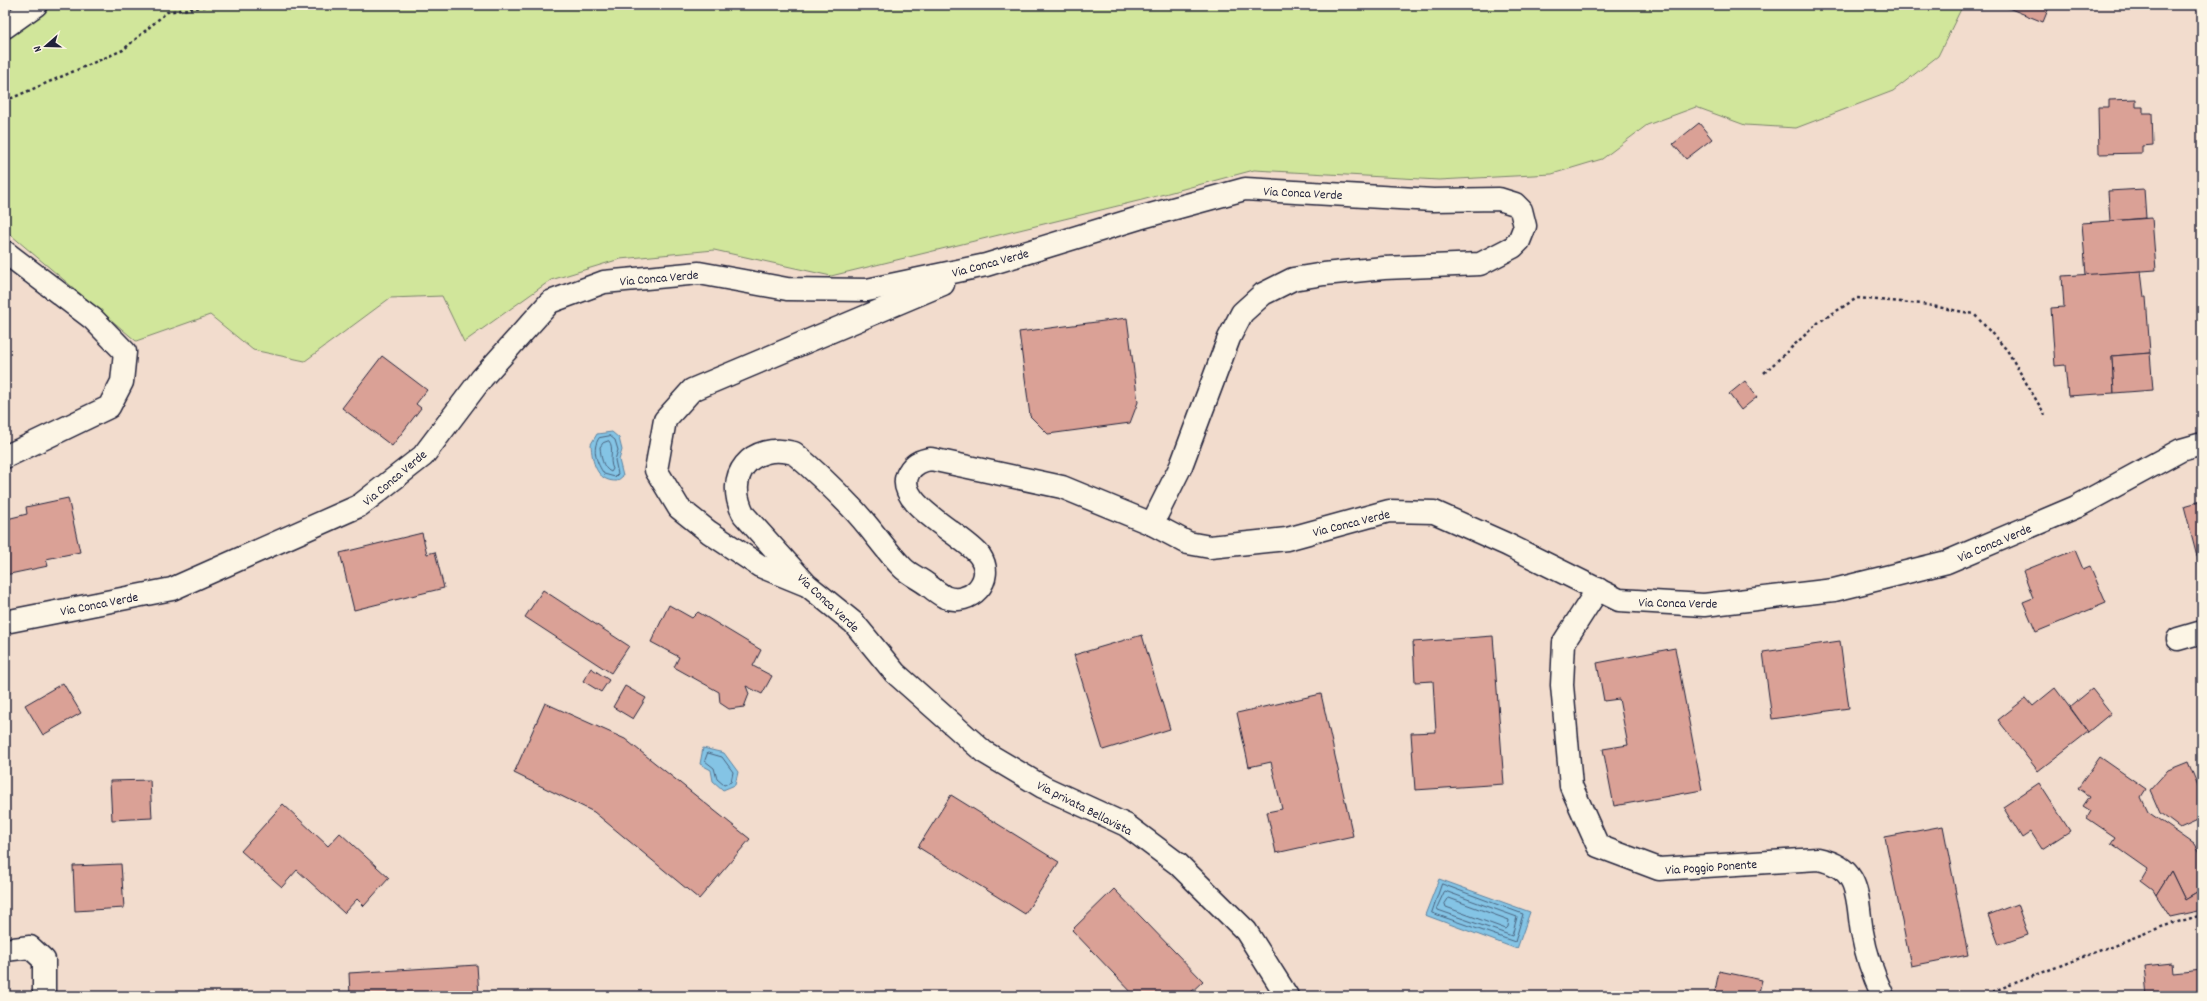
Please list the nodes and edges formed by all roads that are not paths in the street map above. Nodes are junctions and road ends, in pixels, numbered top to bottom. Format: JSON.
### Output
{"nodes":[{"id":1,"x":36,"y":5,"type":"edge"},
{"id":2,"x":5,"y":27,"type":"edge"},
{"id":3,"x":5,"y":252,"type":"edge"},
{"id":4,"x":986,"y":265,"type":"junction"},
{"id":5,"x":2202,"y":444,"type":"edge"},
{"id":6,"x":5,"y":457,"type":"edge"},
{"id":7,"x":1152,"y":524,"type":"junction"},
{"id":8,"x":807,"y":585,"type":"junction"},
{"id":9,"x":1598,"y":590,"type":"junction"},
{"id":10,"x":5,"y":622,"type":"edge"},
{"id":11,"x":2202,"y":632,"type":"edge"},
{"id":12,"x":2178,"y":639,"type":"dead end"},
{"id":13,"x":895,"y":673,"type":"joint"},
{"id":14,"x":5,"y":950,"type":"edge"},
{"id":15,"x":44,"y":996,"type":"edge"},
{"id":16,"x":1287,"y":996,"type":"edge"},
{"id":17,"x":1882,"y":996,"type":"edge"}],
"edges":[{"from":1,"to":2,"type":"street"},
{"from":3,"to":6,"type":"street"},
{"from":4,"to":7,"type":"street","name":"Via Conca Verde"},
{"from":4,"to":8,"type":"street"},
{"from":4,"to":10,"type":"street","name":"Via Conca Verde"},
{"from":5,"to":9,"type":"street","name":"Via Conca Verde"},
{"from":7,"to":8,"type":"street","name":"Via Conca Verde"},
{"from":7,"to":9,"type":"street","name":"Via Conca Verde"},
{"from":8,"to":13,"type":"street","name":"Via Conca Verde"},
{"from":9,"to":17,"type":"street","name":"Via Poggio Ponente"},
{"from":11,"to":12,"type":"street"},
{"from":13,"to":16,"type":"street","name":"Via privata Bellavista"},
{"from":14,"to":15,"type":"street"}]}
